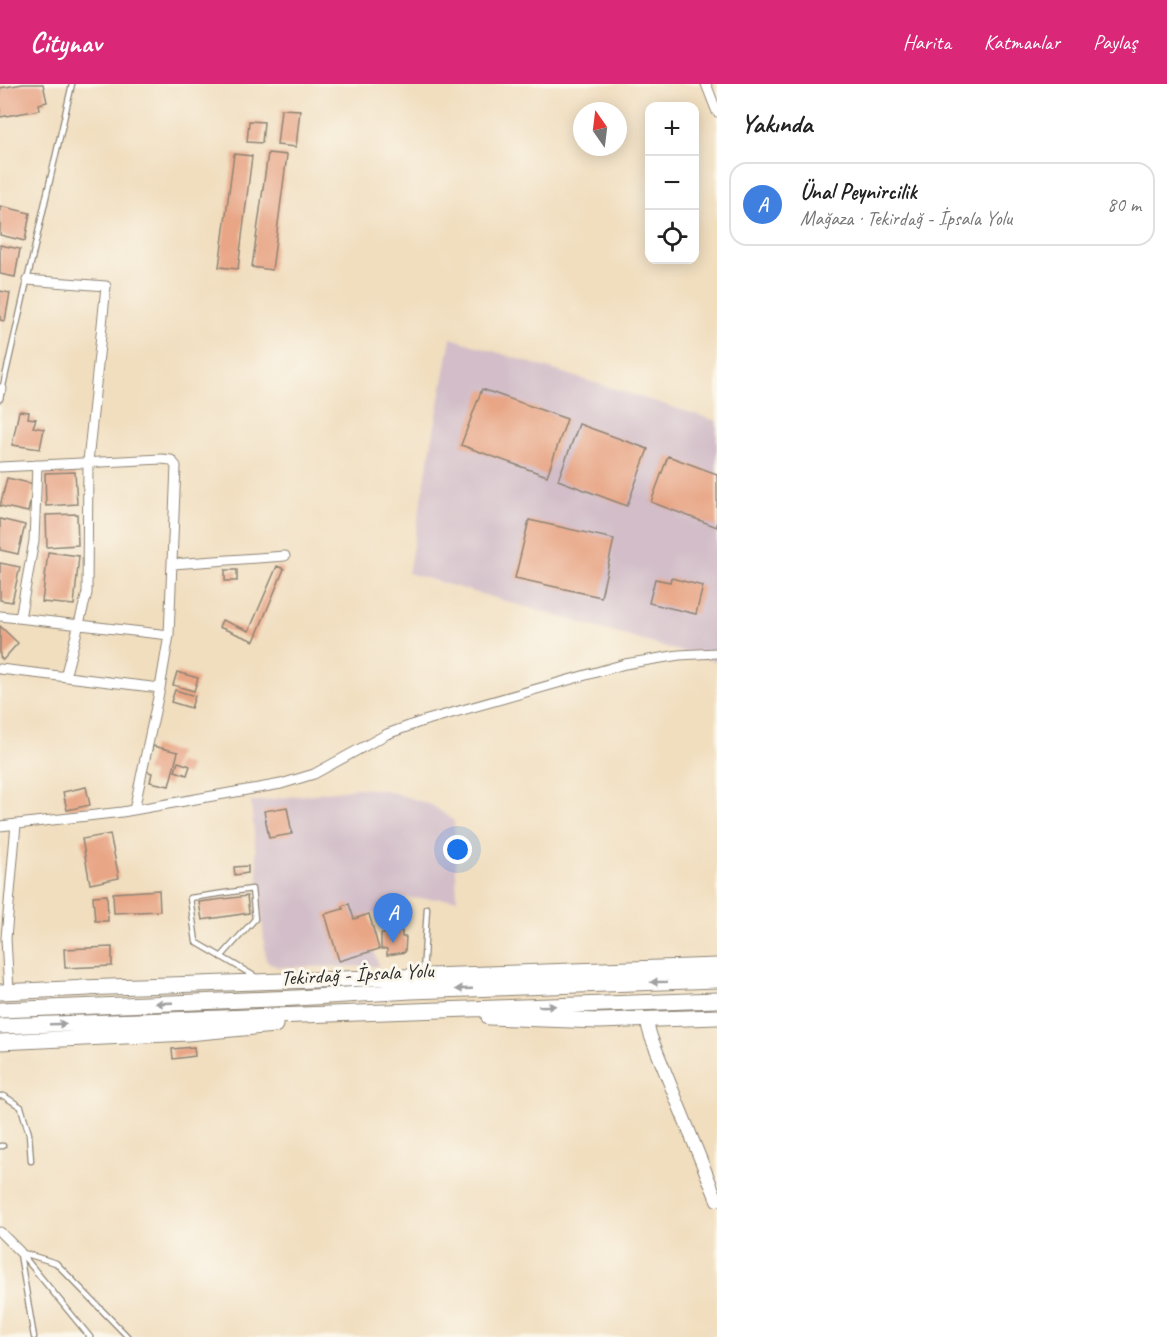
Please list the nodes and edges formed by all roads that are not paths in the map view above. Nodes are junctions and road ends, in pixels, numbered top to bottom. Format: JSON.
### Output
{"nodes":[{"id":1,"x":72,"y":84,"type":"edge"},
{"id":2,"x":706,"y":84,"type":"edge"},
{"id":3,"x":717,"y":112,"type":"edge"},
{"id":4,"x":27,"y":280,"type":"junction"},
{"id":5,"x":1,"y":392,"type":"edge"},
{"id":6,"x":88,"y":462,"type":"junction"},
{"id":7,"x":37,"y":465,"type":"junction"},
{"id":8,"x":0,"y":467,"type":"edge"},
{"id":9,"x":285,"y":556,"type":"dead end"},
{"id":10,"x":173,"y":564,"type":"junction"},
{"id":11,"x":0,"y":616,"type":"edge"},
{"id":12,"x":20,"y":618,"type":"junction"},
{"id":13,"x":79,"y":625,"type":"junction"},
{"id":14,"x":169,"y":635,"type":"junction"},
{"id":15,"x":717,"y":653,"type":"edge"},
{"id":16,"x":0,"y":669,"type":"edge"},
{"id":17,"x":65,"y":676,"type":"junction"},
{"id":18,"x":160,"y":688,"type":"junction"},
{"id":19,"x":134,"y":810,"type":"junction"},
{"id":20,"x":16,"y":824,"type":"junction"},
{"id":21,"x":0,"y":826,"type":"edge"},
{"id":22,"x":427,"y":908,"type":"dead end"},
{"id":23,"x":221,"y":957,"type":"junction"},
{"id":24,"x":717,"y":966,"type":"edge"},
{"id":25,"x":423,"y":977,"type":"junction"},
{"id":26,"x":717,"y":980,"type":"edge"},
{"id":27,"x":266,"y":983,"type":"junction"},
{"id":28,"x":81,"y":988,"type":"junction"},
{"id":29,"x":411,"y":991,"type":"junction"},
{"id":30,"x":5,"y":992,"type":"edge"},
{"id":31,"x":717,"y":1000,"type":"edge"},
{"id":32,"x":0,"y":1010,"type":"edge"},
{"id":33,"x":450,"y":1010,"type":"junction"},
{"id":34,"x":410,"y":1012,"type":"junction"},
{"id":35,"x":717,"y":1017,"type":"edge"},
{"id":36,"x":646,"y":1020,"type":"junction"},
{"id":37,"x":0,"y":1026,"type":"edge"},
{"id":38,"x":0,"y":1042,"type":"edge"},
{"id":39,"x":0,"y":1096,"type":"edge"},
{"id":40,"x":31,"y":1161,"type":"dead end"},
{"id":41,"x":717,"y":1200,"type":"edge"},
{"id":42,"x":0,"y":1232,"type":"edge"},
{"id":43,"x":20,"y":1252,"type":"junction"},
{"id":44,"x":34,"y":1337,"type":"edge"},
{"id":45,"x":90,"y":1337,"type":"edge"},
{"id":46,"x":128,"y":1337,"type":"edge"}],
"edges":[{"from":1,"to":4,"type":"lane"},
{"from":2,"to":3,"type":"street"},
{"from":4,"to":5,"type":"lane"},
{"from":4,"to":6,"type":"street"},
{"from":6,"to":7,"type":"street"},
{"from":6,"to":10,"type":"street"},
{"from":6,"to":13,"type":"street"},
{"from":7,"to":8,"type":"street"},
{"from":7,"to":12,"type":"street"},
{"from":9,"to":10,"type":"street"},
{"from":10,"to":14,"type":"street"},
{"from":11,"to":12,"type":"street"},
{"from":12,"to":13,"type":"street"},
{"from":13,"to":14,"type":"street"},
{"from":13,"to":17,"type":"street"},
{"from":14,"to":18,"type":"street"},
{"from":15,"to":19,"type":"street"},
{"from":16,"to":17,"type":"street"},
{"from":17,"to":18,"type":"street"},
{"from":18,"to":19,"type":"street"},
{"from":19,"to":20,"type":"street"},
{"from":20,"to":21,"type":"street"},
{"from":20,"to":30,"type":"street"},
{"from":22,"to":25,"type":"lane"},
{"from":23,"to":23,"type":"lane"},
{"from":23,"to":27,"type":"lane"},
{"from":24,"to":25,"type":"highway"},
{"from":25,"to":27,"type":"highway"},
{"from":26,"to":29,"type":"highway","name":"Tekirdağ - İpsala Yolu","one_way":true},
{"from":27,"to":28,"type":"highway"},
{"from":28,"to":29,"type":"highway"},
{"from":28,"to":30,"type":"highway"},
{"from":29,"to":32,"type":"highway","name":"Tekirdağ - İpsala Yolu","one_way":true},
{"from":33,"to":31,"type":"highway","name":"Tekirdağ - İpsala Yolu","one_way":true},
{"from":33,"to":34,"type":"highway","name":"Tekirdağ - İpsala Yolu"},
{"from":33,"to":36,"type":"highway"},
{"from":37,"to":34,"type":"highway","name":"Tekirdağ - İpsala Yolu","one_way":true},
{"from":34,"to":38,"type":"highway"},
{"from":35,"to":36,"type":"highway"},
{"from":36,"to":41,"type":"street"},
{"from":39,"to":40,"type":"lane"},
{"from":42,"to":43,"type":"street"},
{"from":43,"to":44,"type":"lane"},
{"from":43,"to":45,"type":"lane"},
{"from":43,"to":46,"type":"lane"}]}
